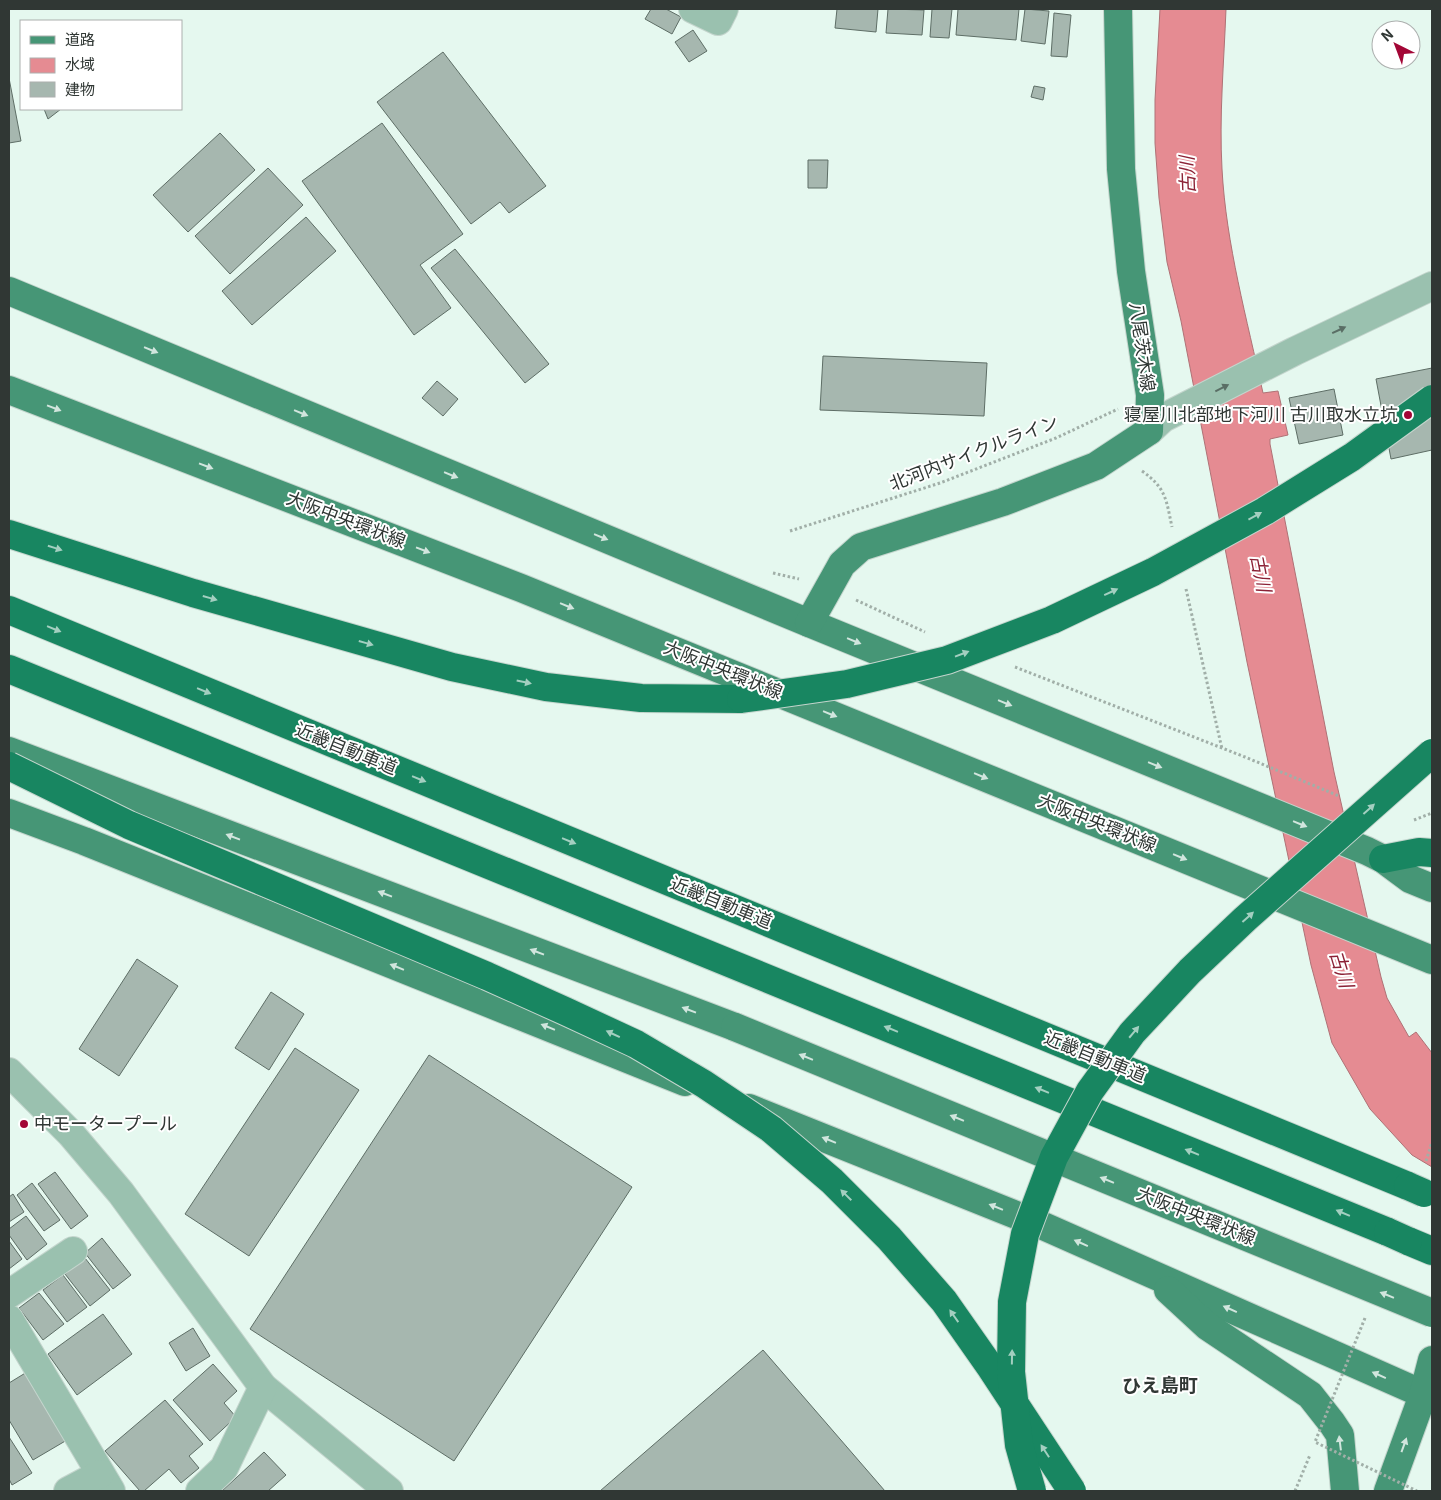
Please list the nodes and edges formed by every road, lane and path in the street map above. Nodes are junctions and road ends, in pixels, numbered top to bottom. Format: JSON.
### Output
{"nodes":[{"id":1,"x":693,"y":9,"type":"edge"},
{"id":2,"x":724,"y":9,"type":"edge"},
{"id":3,"x":1118,"y":9,"type":"edge"},
{"id":4,"x":1431,"y":283,"type":"edge"},
{"id":5,"x":9,"y":291,"type":"edge"},
{"id":6,"x":9,"y":311,"type":"edge"},
{"id":7,"x":120,"y":338,"type":"junction"},
{"id":8,"x":9,"y":390,"type":"edge"},
{"id":9,"x":1150,"y":395,"type":"junction"},
{"id":10,"x":1432,"y":398,"type":"edge"},
{"id":11,"x":1156,"y":425,"type":"junction"},
{"id":12,"x":790,"y":532,"type":"dead end"},
{"id":13,"x":9,"y":534,"type":"edge"},
{"id":14,"x":9,"y":610,"type":"edge"},
{"id":15,"x":809,"y":623,"type":"junction"},
{"id":16,"x":9,"y":669,"type":"edge"},
{"id":17,"x":9,"y":751,"type":"edge"},
{"id":18,"x":1432,"y":753,"type":"edge"},
{"id":19,"x":1245,"y":757,"type":"dead end"},
{"id":20,"x":9,"y":766,"type":"edge"},
{"id":21,"x":1341,"y":797,"type":"dead end"},
{"id":22,"x":9,"y":800,"type":"edge"},
{"id":23,"x":9,"y":813,"type":"edge"},
{"id":24,"x":1432,"y":814,"type":"edge"},
{"id":25,"x":1407,"y":823,"type":"dead end"},
{"id":26,"x":84,"y":841,"type":"junction"},
{"id":27,"x":1432,"y":853,"type":"edge"},
{"id":28,"x":1375,"y":855,"type":"junction"},
{"id":29,"x":1432,"y":888,"type":"edge"},
{"id":30,"x":1432,"y":960,"type":"edge"},
{"id":31,"x":9,"y":1072,"type":"edge"},
{"id":32,"x":1432,"y":1196,"type":"edge"},
{"id":33,"x":1432,"y":1250,"type":"edge"},
{"id":34,"x":73,"y":1251,"type":"dead end"},
{"id":35,"x":1150,"y":1274,"type":"junction"},
{"id":36,"x":9,"y":1294,"type":"edge"},
{"id":37,"x":1432,"y":1313,"type":"edge"},
{"id":38,"x":9,"y":1319,"type":"edge"},
{"id":39,"x":1432,"y":1360,"type":"edge"},
{"id":40,"x":263,"y":1387,"type":"junction"},
{"id":41,"x":1428,"y":1396,"type":"edge"},
{"id":42,"x":105,"y":1483,"type":"edge"},
{"id":43,"x":68,"y":1491,"type":"edge"},
{"id":44,"x":200,"y":1491,"type":"edge"},
{"id":45,"x":389,"y":1491,"type":"edge"},
{"id":46,"x":1032,"y":1491,"type":"edge"},
{"id":47,"x":1072,"y":1491,"type":"edge"},
{"id":48,"x":1295,"y":1491,"type":"edge"},
{"id":49,"x":1345,"y":1491,"type":"edge"},
{"id":50,"x":1388,"y":1491,"type":"edge"},
{"id":51,"x":1417,"y":1491,"type":"edge"}],
"edges":[{"from":1,"to":2,"type":"street"},
{"from":3,"to":9,"type":"main road","name":"八尾茨木線"},
{"from":11,"to":4,"type":"street","one_way":true},
{"from":5,"to":7,"type":"main road"},
{"from":6,"to":7,"type":"main road"},
{"from":7,"to":15,"type":"main road","one_way":true},
{"from":8,"to":30,"type":"main road","name":"大阪中央環状線","one_way":true,"bridge":true},
{"from":9,"to":11,"type":"main road","name":"八尾茨木線"},
{"from":9,"to":12,"type":"path","name":"北河内サイクルライン"},
{"from":13,"to":10,"type":"highway","one_way":true,"bridge":true},
{"from":11,"to":15,"type":"main road"},
{"from":14,"to":32,"type":"highway","name":"近畿自動車道","one_way":true,"bridge":true},
{"from":15,"to":28,"type":"main road","one_way":true},
{"from":33,"to":16,"type":"highway","one_way":true,"bridge":true},
{"from":37,"to":17,"type":"main road","name":"大阪中央環状線","one_way":true,"bridge":true},
{"from":46,"to":18,"type":"highway","one_way":true,"bridge":true},
{"from":19,"to":21,"type":"path"},
{"from":47,"to":20,"type":"highway","one_way":true,"bridge":true},
{"from":22,"to":26,"type":"main road"},
{"from":23,"to":26,"type":"main road"},
{"from":24,"to":25,"type":"path"},
{"from":35,"to":26,"type":"main road","one_way":true},
{"from":27,"to":28,"type":"highway"},
{"from":28,"to":29,"type":"main road"},
{"from":31,"to":40,"type":"street"},
{"from":34,"to":36,"type":"street"},
{"from":41,"to":35,"type":"main road","one_way":true},
{"from":49,"to":35,"type":"main road","one_way":true},
{"from":38,"to":42,"type":"street"},
{"from":39,"to":41,"type":"main road"},
{"from":40,"to":44,"type":"street"},
{"from":40,"to":45,"type":"street"},
{"from":50,"to":41,"type":"main road","one_way":true},
{"from":42,"to":43,"type":"street"},
{"from":48,"to":51,"type":"path","bridge":true}]}
